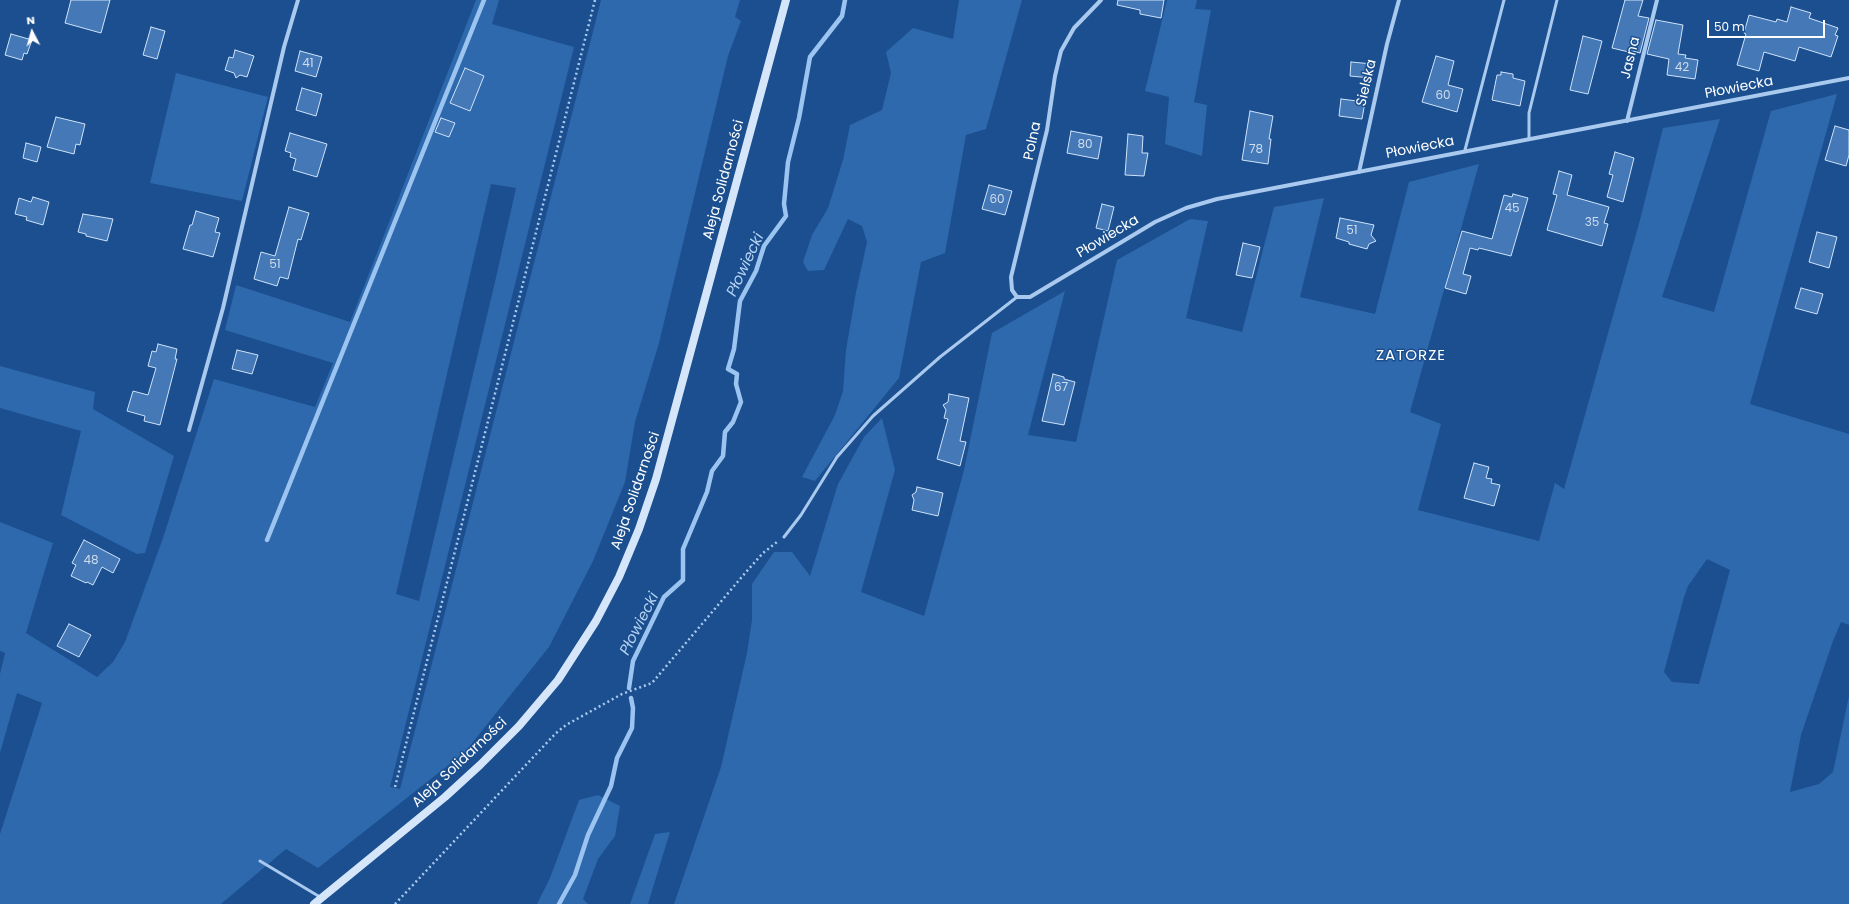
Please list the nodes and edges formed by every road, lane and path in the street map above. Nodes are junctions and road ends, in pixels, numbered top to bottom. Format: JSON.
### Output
{"nodes":[{"id":1,"x":298,"y":0,"type":"edge"},
{"id":2,"x":595,"y":0,"type":"edge"},
{"id":3,"x":786,"y":0,"type":"edge"},
{"id":4,"x":1101,"y":0,"type":"edge"},
{"id":5,"x":1399,"y":0,"type":"edge"},
{"id":6,"x":1504,"y":0,"type":"edge"},
{"id":7,"x":1557,"y":0,"type":"edge"},
{"id":8,"x":1657,"y":0,"type":"edge"},
{"id":9,"x":1849,"y":78,"type":"edge"},
{"id":10,"x":1627,"y":120,"type":"junction"},
{"id":11,"x":1529,"y":139,"type":"junction"},
{"id":12,"x":1466,"y":150,"type":"junction"},
{"id":13,"x":1359,"y":172,"type":"junction"},
{"id":14,"x":1017,"y":298,"type":"junction"},
{"id":15,"x":189,"y":430,"type":"dead end"},
{"id":16,"x":784,"y":537,"type":"joint"},
{"id":17,"x":396,"y":787,"type":"dead end"},
{"id":18,"x":260,"y":861,"type":"dead end"},
{"id":19,"x":321,"y":898,"type":"junction"},
{"id":20,"x":314,"y":904,"type":"edge"},
{"id":21,"x":395,"y":904,"type":"edge"}],
"edges":[{"from":1,"to":15,"type":"street"},
{"from":2,"to":17,"type":"path"},
{"from":3,"to":19,"type":"main road","name":"Aleja Solidarności"},
{"from":4,"to":14,"type":"street","name":"Polna"},
{"from":5,"to":13,"type":"street","name":"Sielska"},
{"from":6,"to":12,"type":"lane"},
{"from":7,"to":11,"type":"lane"},
{"from":8,"to":10,"type":"street","name":"Jasna"},
{"from":9,"to":10,"type":"street","name":"Płowiecka"},
{"from":10,"to":11,"type":"street","name":"Płowiecka"},
{"from":11,"to":12,"type":"street","name":"Płowiecka"},
{"from":12,"to":13,"type":"street","name":"Płowiecka"},
{"from":13,"to":14,"type":"street","name":"Płowiecka"},
{"from":14,"to":16,"type":"lane"},
{"from":16,"to":21,"type":"path"},
{"from":18,"to":19,"type":"lane"},
{"from":19,"to":20,"type":"main road","name":"Aleja Solidarności"}]}
